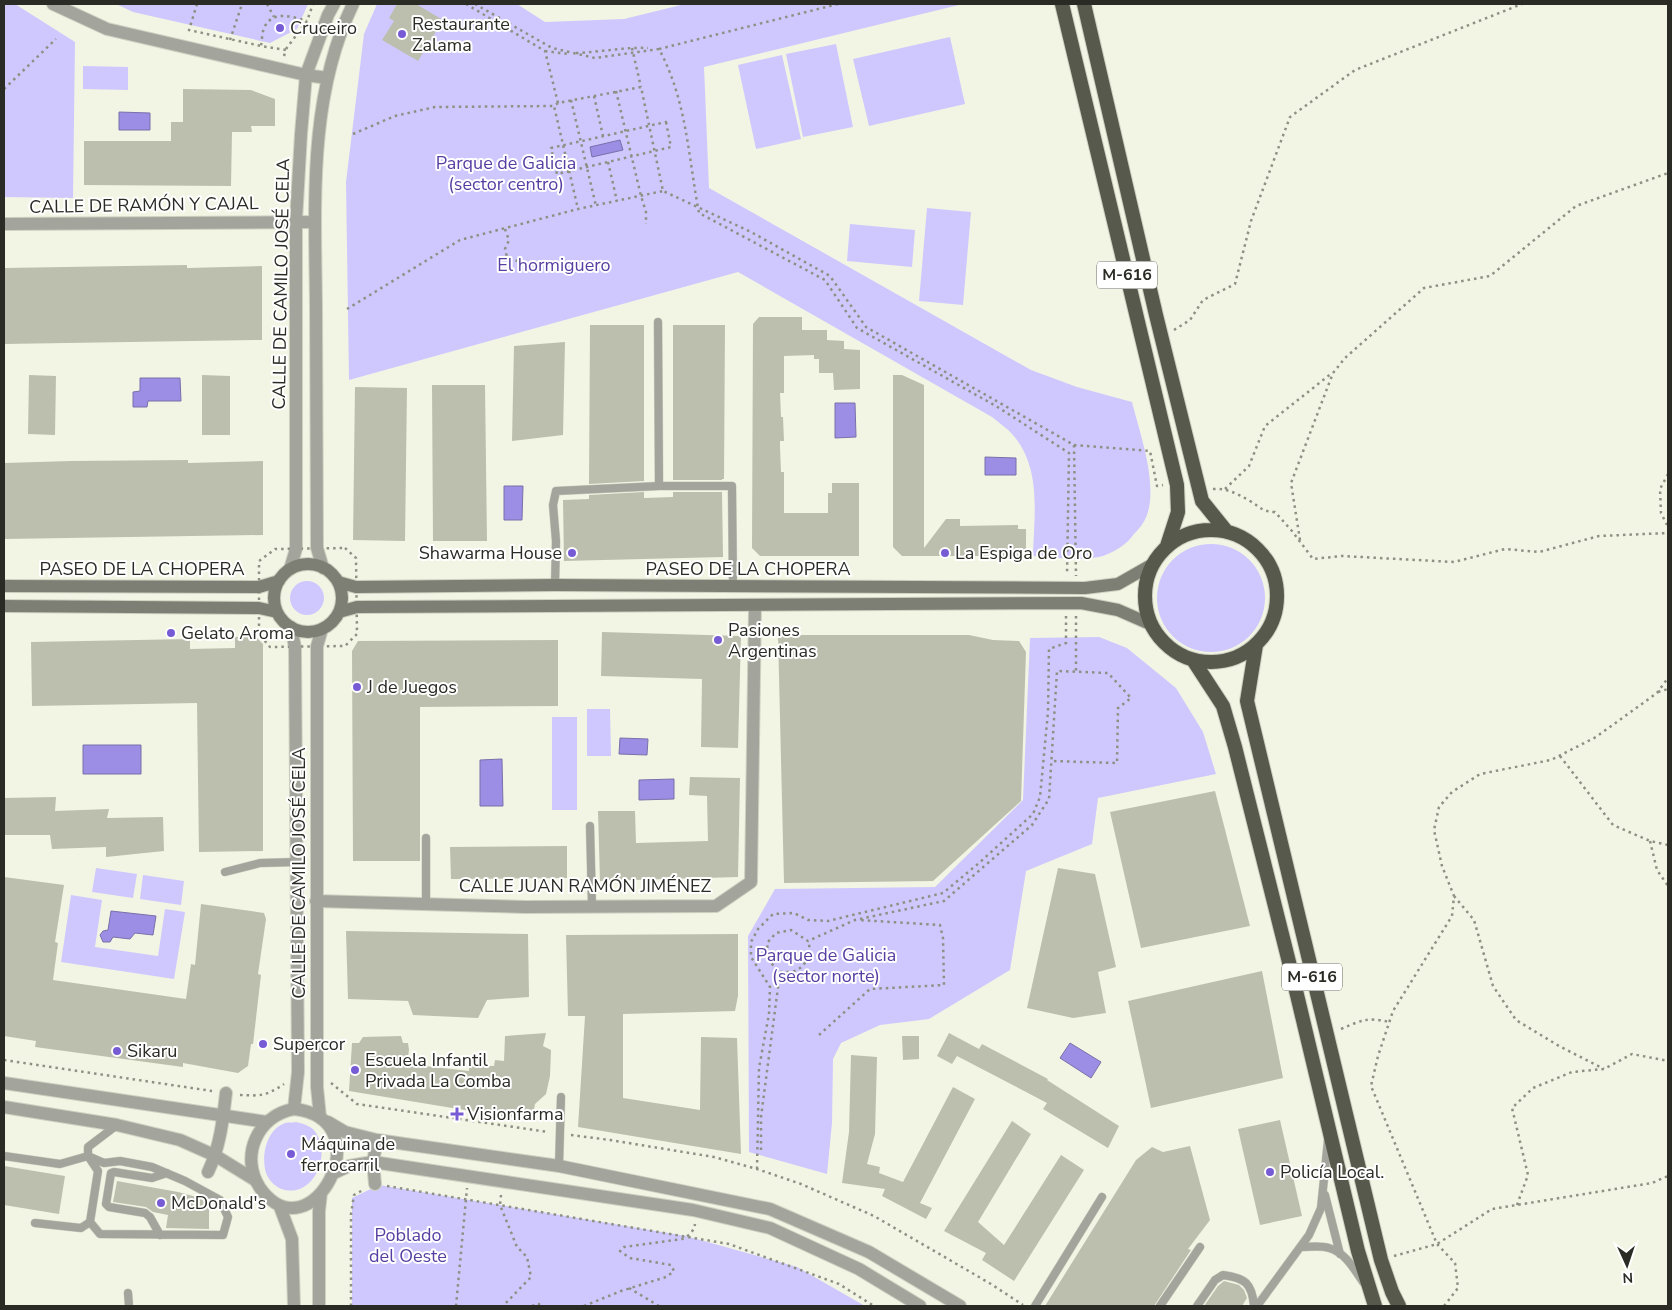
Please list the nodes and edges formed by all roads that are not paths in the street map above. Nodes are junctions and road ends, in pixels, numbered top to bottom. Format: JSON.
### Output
{"nodes":[{"id":1,"x":53,"y":4,"type":"edge"},
{"id":2,"x":334,"y":4,"type":"edge"},
{"id":3,"x":353,"y":4,"type":"edge"},
{"id":4,"x":1062,"y":4,"type":"edge"},
{"id":5,"x":1084,"y":4,"type":"edge"},
{"id":6,"x":306,"y":75,"type":"junction"},
{"id":7,"x":327,"y":78,"type":"junction"},
{"id":8,"x":296,"y":221,"type":"junction"},
{"id":9,"x":315,"y":222,"type":"junction"},
{"id":10,"x":4,"y":224,"type":"edge"},
{"id":11,"x":658,"y":322,"type":"dead end"},
{"id":12,"x":659,"y":486,"type":"junction"},
{"id":13,"x":1227,"y":532,"type":"junction"},
{"id":14,"x":1167,"y":546,"type":"junction"},
{"id":15,"x":1153,"y":564,"type":"junction"},
{"id":16,"x":323,"y":568,"type":"junction"},
{"id":17,"x":290,"y":569,"type":"junction"},
{"id":18,"x":278,"y":581,"type":"junction"},
{"id":19,"x":338,"y":582,"type":"junction"},
{"id":20,"x":4,"y":586,"type":"edge"},
{"id":21,"x":555,"y":586,"type":"junction"},
{"id":22,"x":733,"y":586,"type":"junction"},
{"id":23,"x":755,"y":605,"type":"junction"},
{"id":24,"x":4,"y":606,"type":"edge"},
{"id":25,"x":277,"y":612,"type":"junction"},
{"id":26,"x":339,"y":612,"type":"junction"},
{"id":27,"x":1150,"y":624,"type":"junction"},
{"id":28,"x":291,"y":627,"type":"junction"},
{"id":29,"x":322,"y":629,"type":"junction"},
{"id":30,"x":1256,"y":645,"type":"junction"},
{"id":31,"x":1193,"y":660,"type":"junction"},
{"id":32,"x":590,"y":826,"type":"dead end"},
{"id":33,"x":426,"y":838,"type":"dead end"},
{"id":34,"x":296,"y":862,"type":"junction"},
{"id":35,"x":225,"y":872,"type":"dead end"},
{"id":36,"x":316,"y":901,"type":"junction"},
{"id":37,"x":426,"y":904,"type":"junction"},
{"id":38,"x":592,"y":906,"type":"junction"},
{"id":39,"x":4,"y":1083,"type":"edge"},
{"id":40,"x":226,"y":1093,"type":"road end"},
{"id":41,"x":561,"y":1097,"type":"dead end"},
{"id":42,"x":4,"y":1107,"type":"edge"},
{"id":43,"x":294,"y":1109,"type":"junction"},
{"id":44,"x":224,"y":1115,"type":"junction"},
{"id":45,"x":324,"y":1120,"type":"junction"},
{"id":46,"x":267,"y":1122,"type":"junction"},
{"id":47,"x":116,"y":1125,"type":"junction"},
{"id":48,"x":1328,"y":1131,"type":"junction"},
{"id":49,"x":377,"y":1140,"type":"junction"},
{"id":50,"x":4,"y":1156,"type":"edge"},
{"id":51,"x":88,"y":1156,"type":"junction"},
{"id":52,"x":216,"y":1156,"type":"junction"},
{"id":53,"x":373,"y":1162,"type":"junction"},
{"id":54,"x":559,"y":1166,"type":"junction"},
{"id":55,"x":208,"y":1172,"type":"dead end"},
{"id":56,"x":167,"y":1173,"type":"junction"},
{"id":57,"x":334,"y":1173,"type":"junction"},
{"id":58,"x":255,"y":1180,"type":"junction"},
{"id":59,"x":375,"y":1184,"type":"road end"},
{"id":60,"x":1324,"y":1191,"type":"junction"},
{"id":61,"x":321,"y":1193,"type":"junction"},
{"id":62,"x":1102,"y":1197,"type":"dead end"},
{"id":63,"x":280,"y":1207,"type":"junction"},
{"id":64,"x":90,"y":1222,"type":"junction"},
{"id":65,"x":35,"y":1223,"type":"dead end"},
{"id":66,"x":160,"y":1235,"type":"junction"},
{"id":67,"x":1200,"y":1247,"type":"dead end"},
{"id":68,"x":1301,"y":1247,"type":"junction"},
{"id":69,"x":1340,"y":1254,"type":"junction"},
{"id":70,"x":1369,"y":1290,"type":"junction"},
{"id":71,"x":128,"y":1293,"type":"dead end"},
{"id":72,"x":130,"y":1306,"type":"edge"},
{"id":73,"x":294,"y":1306,"type":"edge"},
{"id":74,"x":319,"y":1306,"type":"edge"},
{"id":75,"x":920,"y":1306,"type":"edge"},
{"id":76,"x":960,"y":1306,"type":"edge"},
{"id":77,"x":1035,"y":1306,"type":"edge"},
{"id":78,"x":1160,"y":1306,"type":"edge"},
{"id":79,"x":1197,"y":1306,"type":"edge"},
{"id":80,"x":1256,"y":1306,"type":"edge"},
{"id":81,"x":1375,"y":1306,"type":"edge"},
{"id":82,"x":1399,"y":1306,"type":"edge"}],
"edges":[{"from":1,"to":6,"type":"street"},
{"from":2,"to":6,"type":"street","name":"CALLE DE CAMILO JOSÉ CELA"},
{"from":3,"to":7,"type":"street","name":"CALLE DE CAMILO JOSÉ CELA"},
{"from":4,"to":14,"type":"highway","number":"M-616"},
{"from":5,"to":13,"type":"highway","number":"M-616"},
{"from":6,"to":7,"type":"street"},
{"from":6,"to":8,"type":"street","name":"CALLE DE CAMILO JOSÉ CELA"},
{"from":7,"to":9,"type":"street","name":"CALLE DE CAMILO JOSÉ CELA"},
{"from":8,"to":9,"type":"street","name":"CALLE DE RAMÓN Y CAJAL"},
{"from":8,"to":10,"type":"street","name":"CALLE DE RAMÓN Y CAJAL"},
{"from":8,"to":17,"type":"street","name":"CALLE DE CAMILO JOSÉ CELA"},
{"from":9,"to":16,"type":"street","name":"CALLE DE CAMILO JOSÉ CELA"},
{"from":11,"to":12,"type":"lane"},
{"from":12,"to":21,"type":"lane"},
{"from":12,"to":22,"type":"lane"},
{"from":13,"to":14,"type":"highway","number":"M-616"},
{"from":13,"to":30,"type":"highway","number":"M-616"},
{"from":14,"to":15,"type":"highway","number":"M-616"},
{"from":15,"to":22,"type":"main road","name":"PASEO DE LA CHOPERA"},
{"from":15,"to":27,"type":"highway","number":"M-616"},
{"from":16,"to":17,"type":"main road"},
{"from":16,"to":19,"type":"main road"},
{"from":17,"to":18,"type":"main road"},
{"from":18,"to":20,"type":"main road","name":"PASEO DE LA CHOPERA"},
{"from":18,"to":25,"type":"main road"},
{"from":19,"to":21,"type":"main road","name":"PASEO DE LA CHOPERA"},
{"from":19,"to":26,"type":"main road"},
{"from":21,"to":22,"type":"main road","name":"PASEO DE LA CHOPERA"},
{"from":23,"to":26,"type":"main road","name":"PASEO DE LA CHOPERA"},
{"from":23,"to":27,"type":"main road","name":"PASEO DE LA CHOPERA"},
{"from":23,"to":38,"type":"street","name":"CALLE JUAN RAMÓN JIMÉNEZ"},
{"from":24,"to":25,"type":"main road"},
{"from":25,"to":28,"type":"main road"},
{"from":26,"to":29,"type":"main road"},
{"from":27,"to":31,"type":"highway","number":"M-616"},
{"from":28,"to":29,"type":"main road"},
{"from":28,"to":34,"type":"street","name":"CALLE DE CAMILO JOSÉ CELA"},
{"from":29,"to":36,"type":"street","name":"CALLE DE CAMILO JOSÉ CELA"},
{"from":30,"to":31,"type":"highway","number":"M-616"},
{"from":30,"to":82,"type":"highway","number":"M-616"},
{"from":31,"to":48,"type":"highway","number":"M-616"},
{"from":32,"to":38,"type":"lane"},
{"from":33,"to":37,"type":"lane"},
{"from":34,"to":35,"type":"lane"},
{"from":34,"to":43,"type":"street","name":"CALLE DE CAMILO JOSÉ CELA"},
{"from":36,"to":37,"type":"street","name":"CALLE JUAN RAMÓN JIMÉNEZ"},
{"from":36,"to":45,"type":"street","name":"CALLE DE CAMILO JOSÉ CELA"},
{"from":37,"to":38,"type":"street","name":"CALLE JUAN RAMÓN JIMÉNEZ"},
{"from":39,"to":44,"type":"street"},
{"from":40,"to":44,"type":"street"},
{"from":41,"to":54,"type":"lane"},
{"from":42,"to":47,"type":"street"},
{"from":43,"to":45,"type":"street"},
{"from":43,"to":46,"type":"street"},
{"from":44,"to":46,"type":"street"},
{"from":44,"to":52,"type":"street"},
{"from":45,"to":49,"type":"street"},
{"from":45,"to":57,"type":"street"},
{"from":46,"to":58,"type":"street"},
{"from":47,"to":51,"type":"lane"},
{"from":47,"to":52,"type":"street"},
{"from":48,"to":60,"type":"lane"},
{"from":48,"to":70,"type":"highway","number":"M-616"},
{"from":49,"to":53,"type":"street"},
{"from":49,"to":54,"type":"street"},
{"from":50,"to":51,"type":"lane"},
{"from":51,"to":56,"type":"lane"},
{"from":51,"to":64,"type":"lane"},
{"from":52,"to":55,"type":"street"},
{"from":52,"to":58,"type":"street"},
{"from":53,"to":57,"type":"street"},
{"from":53,"to":59,"type":"street"},
{"from":53,"to":75,"type":"street"},
{"from":54,"to":76,"type":"street"},
{"from":56,"to":66,"type":"lane"},
{"from":56,"to":66,"type":"lane"},
{"from":57,"to":61,"type":"street"},
{"from":58,"to":63,"type":"street"},
{"from":60,"to":68,"type":"lane"},
{"from":60,"to":69,"type":"lane"},
{"from":61,"to":63,"type":"street"},
{"from":61,"to":74,"type":"street"},
{"from":62,"to":77,"type":"lane"},
{"from":63,"to":73,"type":"street"},
{"from":64,"to":65,"type":"lane"},
{"from":64,"to":66,"type":"lane"},
{"from":67,"to":78,"type":"lane"},
{"from":68,"to":69,"type":"lane"},
{"from":68,"to":80,"type":"lane"},
{"from":69,"to":70,"type":"lane"},
{"from":70,"to":81,"type":"highway","number":"M-616"},
{"from":71,"to":72,"type":"lane"},
{"from":79,"to":80,"type":"lane"}]}
